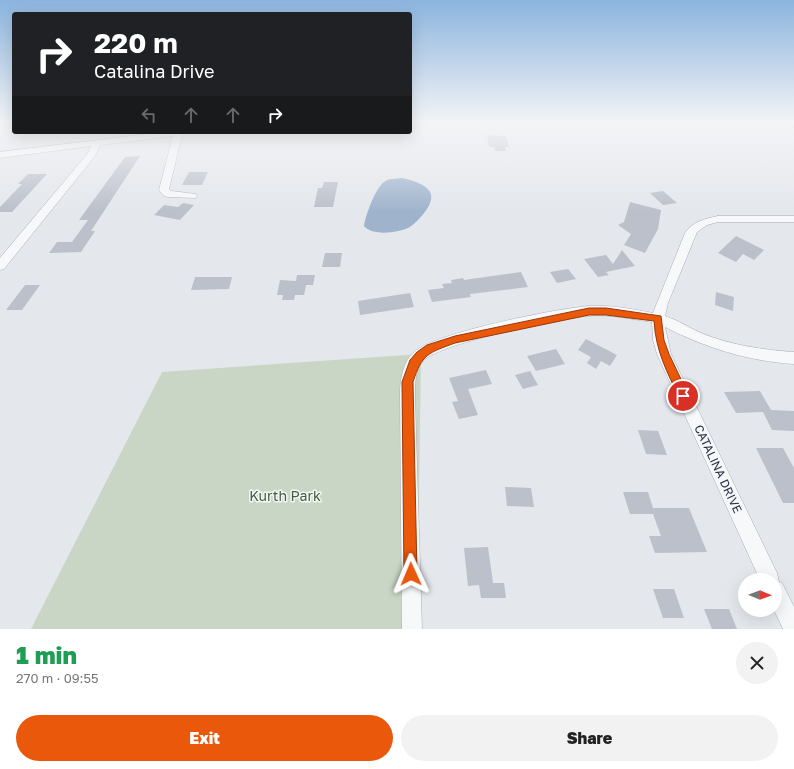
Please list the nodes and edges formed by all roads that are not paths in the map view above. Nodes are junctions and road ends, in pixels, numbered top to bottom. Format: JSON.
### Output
{"nodes":[{"id":1,"x":23,"y":152,"type":"edge"},
{"id":2,"x":93,"y":152,"type":"edge"},
{"id":3,"x":176,"y":152,"type":"edge"},
{"id":4,"x":0,"y":155,"type":"edge"},
{"id":5,"x":192,"y":196,"type":"dead end"},
{"id":6,"x":794,"y":219,"type":"edge"},
{"id":7,"x":0,"y":266,"type":"edge"},
{"id":8,"x":658,"y":318,"type":"junction"},
{"id":9,"x":794,"y":358,"type":"edge"},
{"id":10,"x":767,"y":573,"type":"edge"},
{"id":11,"x":782,"y":604,"type":"edge"},
{"id":12,"x":794,"y":628,"type":"edge"},
{"id":13,"x":412,"y":629,"type":"edge"}],
"edges":[{"from":1,"to":4,"type":"street"},
{"from":2,"to":7,"type":"street"},
{"from":3,"to":5,"type":"street"},
{"from":6,"to":8,"type":"street","name":"CATALINA DRIVE"},
{"from":8,"to":9,"type":"street"},
{"from":8,"to":10,"type":"street","name":"CATALINA DRIVE"},
{"from":8,"to":13,"type":"street"},
{"from":11,"to":12,"type":"street"}]}
